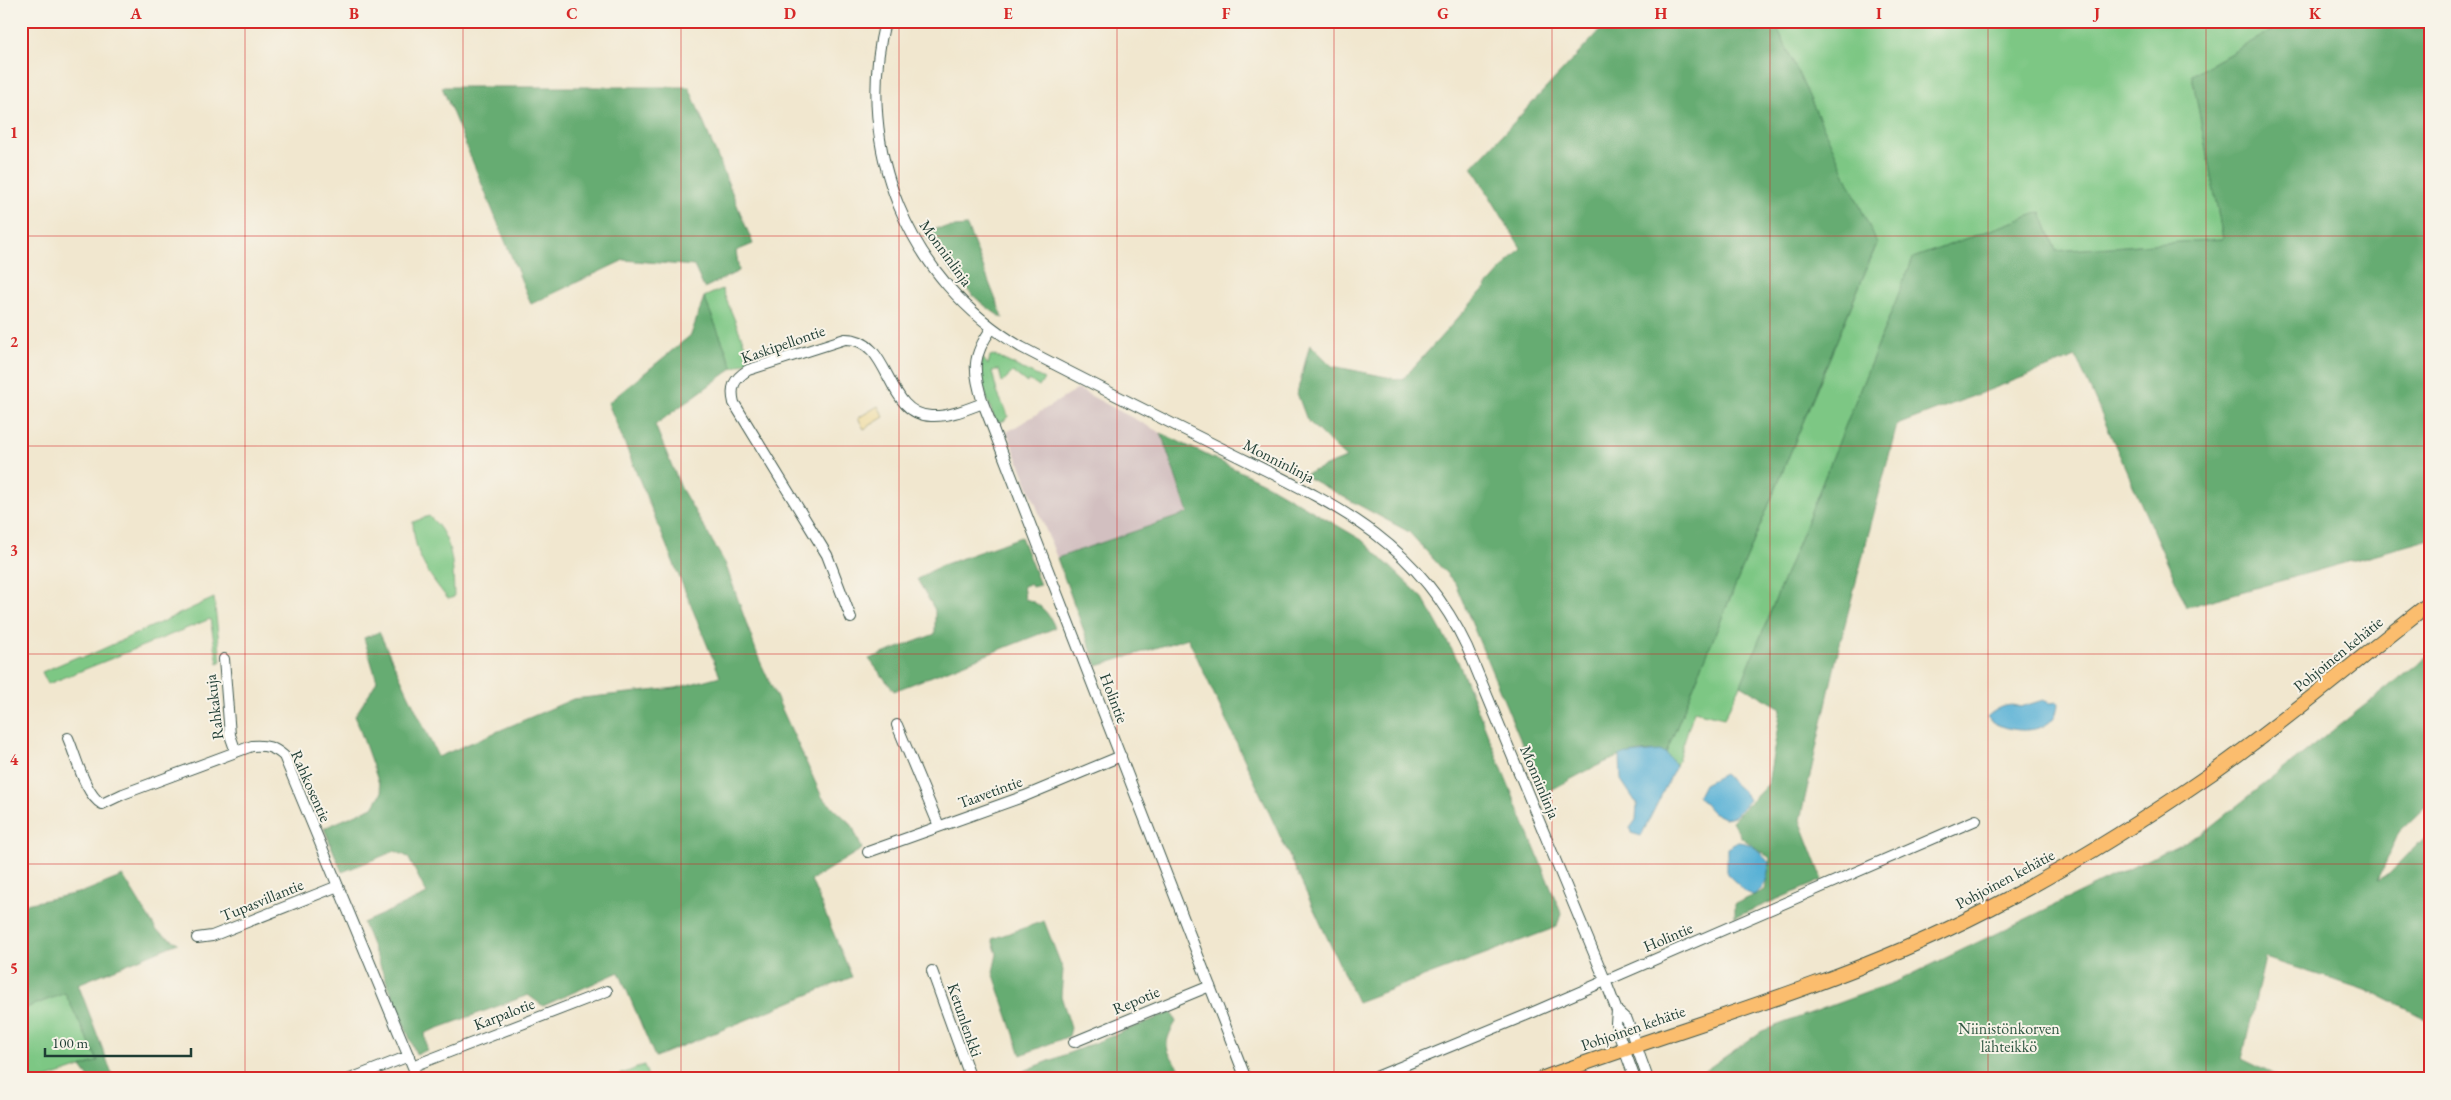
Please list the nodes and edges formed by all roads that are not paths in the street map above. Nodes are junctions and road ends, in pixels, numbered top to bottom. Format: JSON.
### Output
{"nodes":[{"id":1,"x":885,"y":21,"type":"edge"},
{"id":2,"x":992,"y":328,"type":"junction"},
{"id":3,"x":983,"y":403,"type":"junction"},
{"id":4,"x":2430,"y":603,"type":"edge"},
{"id":5,"x":851,"y":618,"type":"dead end"},
{"id":6,"x":224,"y":659,"type":"dead end"},
{"id":7,"x":897,"y":725,"type":"dead end"},
{"id":8,"x":68,"y":738,"type":"dead end"},
{"id":9,"x":236,"y":752,"type":"junction"},
{"id":10,"x":1121,"y":756,"type":"junction"},
{"id":11,"x":1976,"y":820,"type":"dead end"},
{"id":12,"x":939,"y":826,"type":"junction"},
{"id":13,"x":868,"y":852,"type":"dead end"},
{"id":14,"x":338,"y":886,"type":"junction"},
{"id":15,"x":197,"y":938,"type":"dead end"},
{"id":16,"x":932,"y":971,"type":"dead end"},
{"id":17,"x":1605,"y":980,"type":"junction"},
{"id":18,"x":1210,"y":986,"type":"junction"},
{"id":19,"x":607,"y":991,"type":"dead end"},
{"id":20,"x":1074,"y":1042,"type":"dead end"},
{"id":21,"x":1630,"y":1046,"type":"junction"},
{"id":22,"x":411,"y":1061,"type":"junction"},
{"id":23,"x":350,"y":1079,"type":"edge"},
{"id":24,"x":418,"y":1079,"type":"edge"},
{"id":25,"x":971,"y":1079,"type":"edge"},
{"id":26,"x":1246,"y":1079,"type":"edge"},
{"id":27,"x":1371,"y":1079,"type":"edge"},
{"id":28,"x":1541,"y":1079,"type":"edge"},
{"id":29,"x":1635,"y":1079,"type":"edge"},
{"id":30,"x":1648,"y":1079,"type":"edge"}],
"edges":[{"from":1,"to":2,"type":"street","name":"Monninlinja"},
{"from":2,"to":3,"type":"street","name":"Holintie"},
{"from":2,"to":17,"type":"street","name":"Monninlinja"},
{"from":3,"to":5,"type":"street","name":"Kaskipellontie"},
{"from":3,"to":10,"type":"street","name":"Holintie"},
{"from":4,"to":21,"type":"main road","name":"Pohjoinen kehätie"},
{"from":6,"to":9,"type":"street","name":"Rahkakuja"},
{"from":7,"to":12,"type":"street"},
{"from":8,"to":9,"type":"street","name":"Rahkosentie"},
{"from":9,"to":14,"type":"street","name":"Rahkosentie"},
{"from":10,"to":12,"type":"street","name":"Taavetintie"},
{"from":10,"to":18,"type":"street","name":"Holintie"},
{"from":11,"to":17,"type":"street","name":"Holintie"},
{"from":12,"to":13,"type":"street","name":"Taavetintie"},
{"from":14,"to":15,"type":"street","name":"Tupasvillantie"},
{"from":14,"to":22,"type":"street","name":"Rahkosentie"},
{"from":16,"to":25,"type":"street","name":"Ketunlenkki"},
{"from":17,"to":21,"type":"street","name":"Monninlinja"},
{"from":17,"to":27,"type":"street","name":"Holintie"},
{"from":18,"to":20,"type":"street","name":"Repotie"},
{"from":18,"to":26,"type":"street","name":"Holintie"},
{"from":19,"to":22,"type":"street","name":"Karpalotie"},
{"from":21,"to":28,"type":"main road","name":"Pohjoinen kehätie"},
{"from":21,"to":29,"type":"street"},
{"from":21,"to":30,"type":"street"},
{"from":22,"to":23,"type":"street","name":"Karpalotie"},
{"from":22,"to":24,"type":"street","name":"Rahkosentie"}]}
